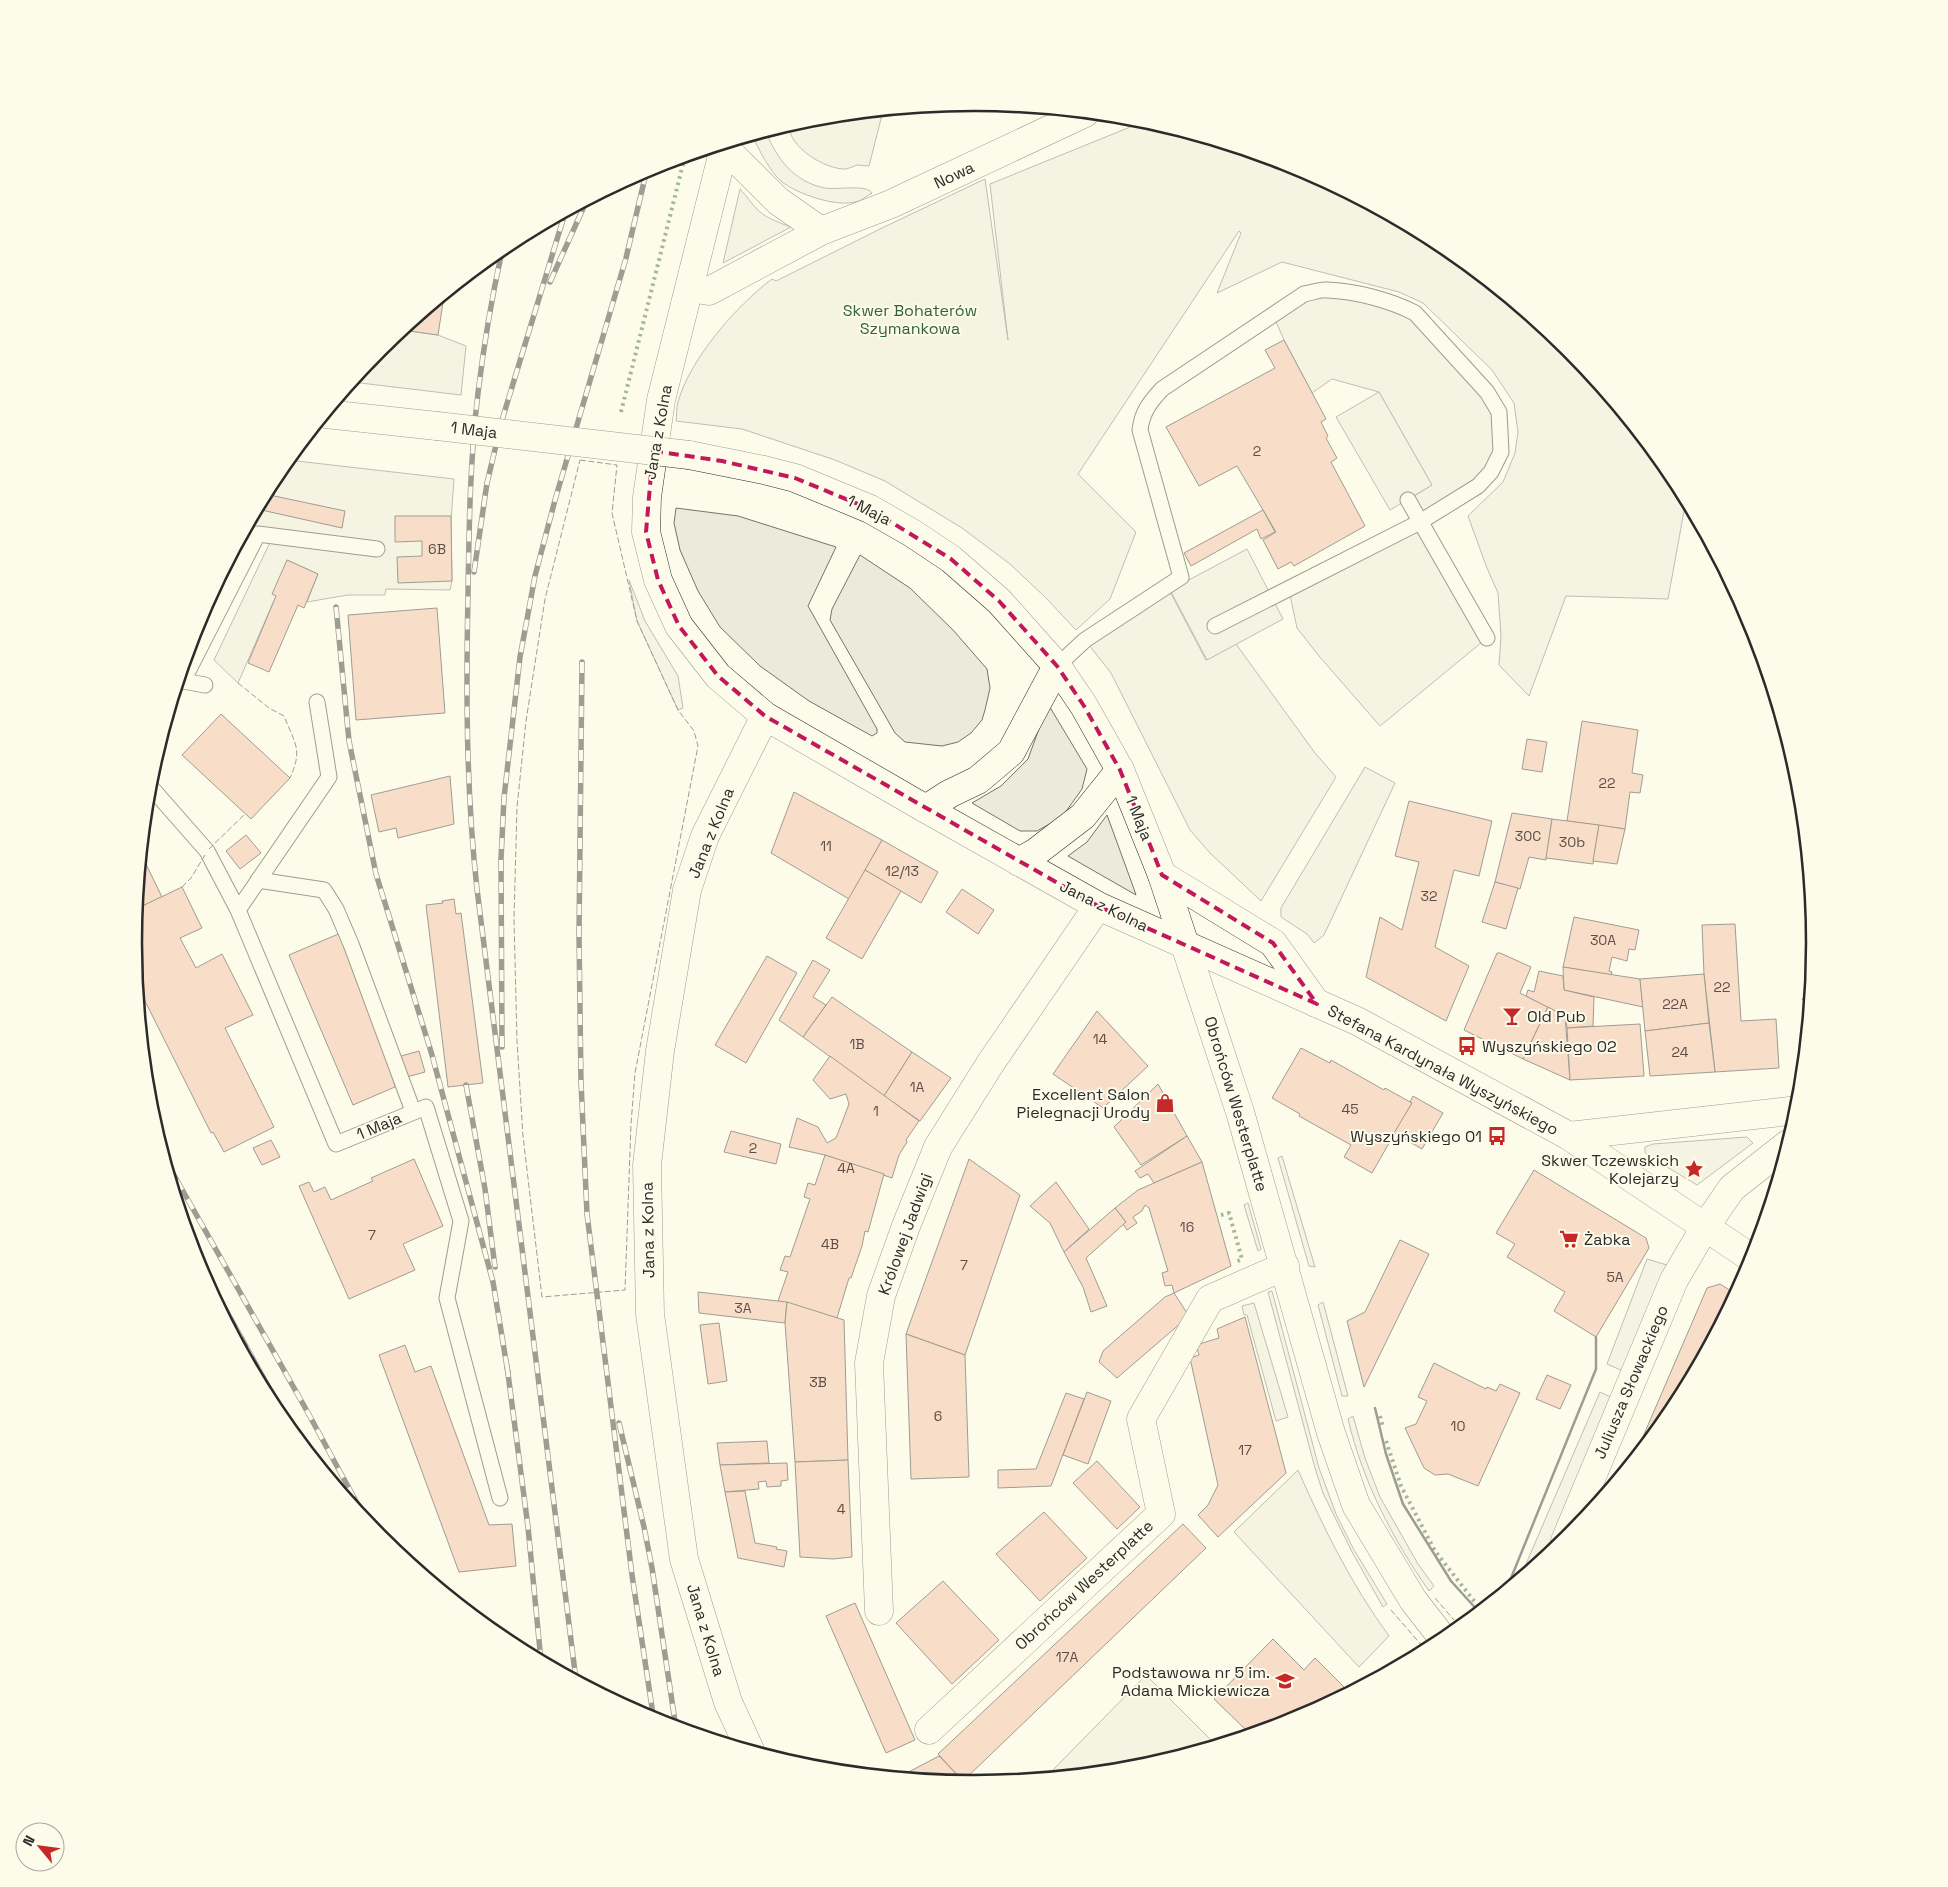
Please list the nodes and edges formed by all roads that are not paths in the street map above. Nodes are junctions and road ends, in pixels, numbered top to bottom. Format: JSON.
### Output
{"nodes":[{"id":1,"x":1077,"y":117,"type":"edge"},
{"id":2,"x":728,"y":149,"type":"edge"},
{"id":3,"x":724,"y":150,"type":"edge"},
{"id":4,"x":821,"y":231,"type":"junction"},
{"id":5,"x":690,"y":288,"type":"junction"},
{"id":6,"x":332,"y":415,"type":"edge"},
{"id":7,"x":1408,"y":500,"type":"dead end"},
{"id":8,"x":1420,"y":522,"type":"junction"},
{"id":9,"x":251,"y":533,"type":"edge"},
{"id":10,"x":377,"y":549,"type":"dead end"},
{"id":11,"x":1215,"y":626,"type":"dead end"},
{"id":12,"x":1487,"y":638,"type":"dead end"},
{"id":13,"x":196,"y":650,"type":"edge"},
{"id":14,"x":1057,"y":666,"type":"junction"},
{"id":15,"x":184,"y":682,"type":"edge"},
{"id":16,"x":205,"y":685,"type":"dead end"},
{"id":17,"x":317,"y":702,"type":"dead end"},
{"id":18,"x":765,"y":716,"type":"junction"},
{"id":19,"x":1120,"y":770,"type":"junction"},
{"id":20,"x":156,"y":793,"type":"edge"},
{"id":21,"x":926,"y":809,"type":"junction"},
{"id":22,"x":1019,"y":862,"type":"junction"},
{"id":23,"x":1162,"y":875,"type":"junction"},
{"id":24,"x":258,"y":880,"type":"junction"},
{"id":25,"x":1098,"y":906,"type":"junction"},
{"id":26,"x":238,"y":910,"type":"junction"},
{"id":27,"x":1184,"y":944,"type":"junction"},
{"id":28,"x":1316,"y":1004,"type":"junction"},
{"id":29,"x":413,"y":1111,"type":"junction"},
{"id":30,"x":1789,"y":1111,"type":"edge"},
{"id":31,"x":1569,"y":1136,"type":"junction"},
{"id":32,"x":1780,"y":1150,"type":"edge"},
{"id":33,"x":1705,"y":1227,"type":"junction"},
{"id":34,"x":1746,"y":1254,"type":"edge"},
{"id":35,"x":1285,"y":1266,"type":"junction"},
{"id":36,"x":500,"y":1498,"type":"dead end"},
{"id":37,"x":1574,"y":1519,"type":"edge"},
{"id":38,"x":880,"y":1611,"type":"dead end"},
{"id":39,"x":1439,"y":1633,"type":"edge"},
{"id":40,"x":929,"y":1730,"type":"dead end"},
{"id":41,"x":747,"y":1744,"type":"edge"}],
"edges":[{"from":1,"to":4,"type":"street","name":"Nowa"},
{"from":2,"to":4,"type":"street"},
{"from":3,"to":5,"type":"street","name":"Jana z Kolna"},
{"from":4,"to":5,"type":"street","name":"Nowa"},
{"from":5,"to":18,"type":"street","name":"Jana z Kolna"},
{"from":6,"to":14,"type":"street","name":"1 Maja","bridge":true},
{"from":7,"to":8,"type":"lane"},
{"from":8,"to":11,"type":"lane"},
{"from":8,"to":12,"type":"lane"},
{"from":8,"to":14,"type":"lane"},
{"from":9,"to":10,"type":"lane"},
{"from":9,"to":13,"type":"lane"},
{"from":14,"to":19,"type":"street","name":"1 Maja"},
{"from":14,"to":21,"type":"street"},
{"from":15,"to":16,"type":"lane"},
{"from":17,"to":24,"type":"lane"},
{"from":18,"to":21,"type":"street","name":"Jana z Kolna"},
{"from":18,"to":41,"type":"street","name":"Jana z Kolna"},
{"from":19,"to":22,"type":"street"},
{"from":19,"to":23,"type":"street","name":"1 Maja"},
{"from":20,"to":26,"type":"lane","name":"1 Maja"},
{"from":21,"to":22,"type":"street","name":"Jana z Kolna"},
{"from":22,"to":25,"type":"street","name":"Jana z Kolna"},
{"from":23,"to":27,"type":"street","name":"1 Maja"},
{"from":23,"to":28,"type":"street","name":"Stefana Kardynała Wyszyńskiego"},
{"from":24,"to":26,"type":"lane"},
{"from":24,"to":29,"type":"lane"},
{"from":25,"to":27,"type":"street","name":"Jana z Kolna"},
{"from":25,"to":38,"type":"street","name":"Królowej Jadwigi"},
{"from":26,"to":29,"type":"lane","name":"1 Maja"},
{"from":27,"to":28,"type":"street","name":"Stefana Kardynała Wyszyńskiego"},
{"from":27,"to":35,"type":"street","name":"Obrońców Westerplatte"},
{"from":28,"to":31,"type":"street","name":"Stefana Kardynała Wyszyńskiego"},
{"from":29,"to":36,"type":"lane","name":"1 Maja"},
{"from":30,"to":31,"type":"street","name":"Stefana Kardynała Wyszyńskiego"},
{"from":31,"to":33,"type":"street","name":"Stefana Kardynała Wyszyńskiego"},
{"from":32,"to":33,"type":"street"},
{"from":33,"to":34,"type":"street","name":"Stefana Kardynała Wyszyńskiego"},
{"from":33,"to":37,"type":"street","name":"Juliusza Słowackiego"},
{"from":35,"to":39,"type":"street","name":"Obrońców Westerplatte"},
{"from":35,"to":40,"type":"street","name":"Obrońców Westerplatte"}]}
